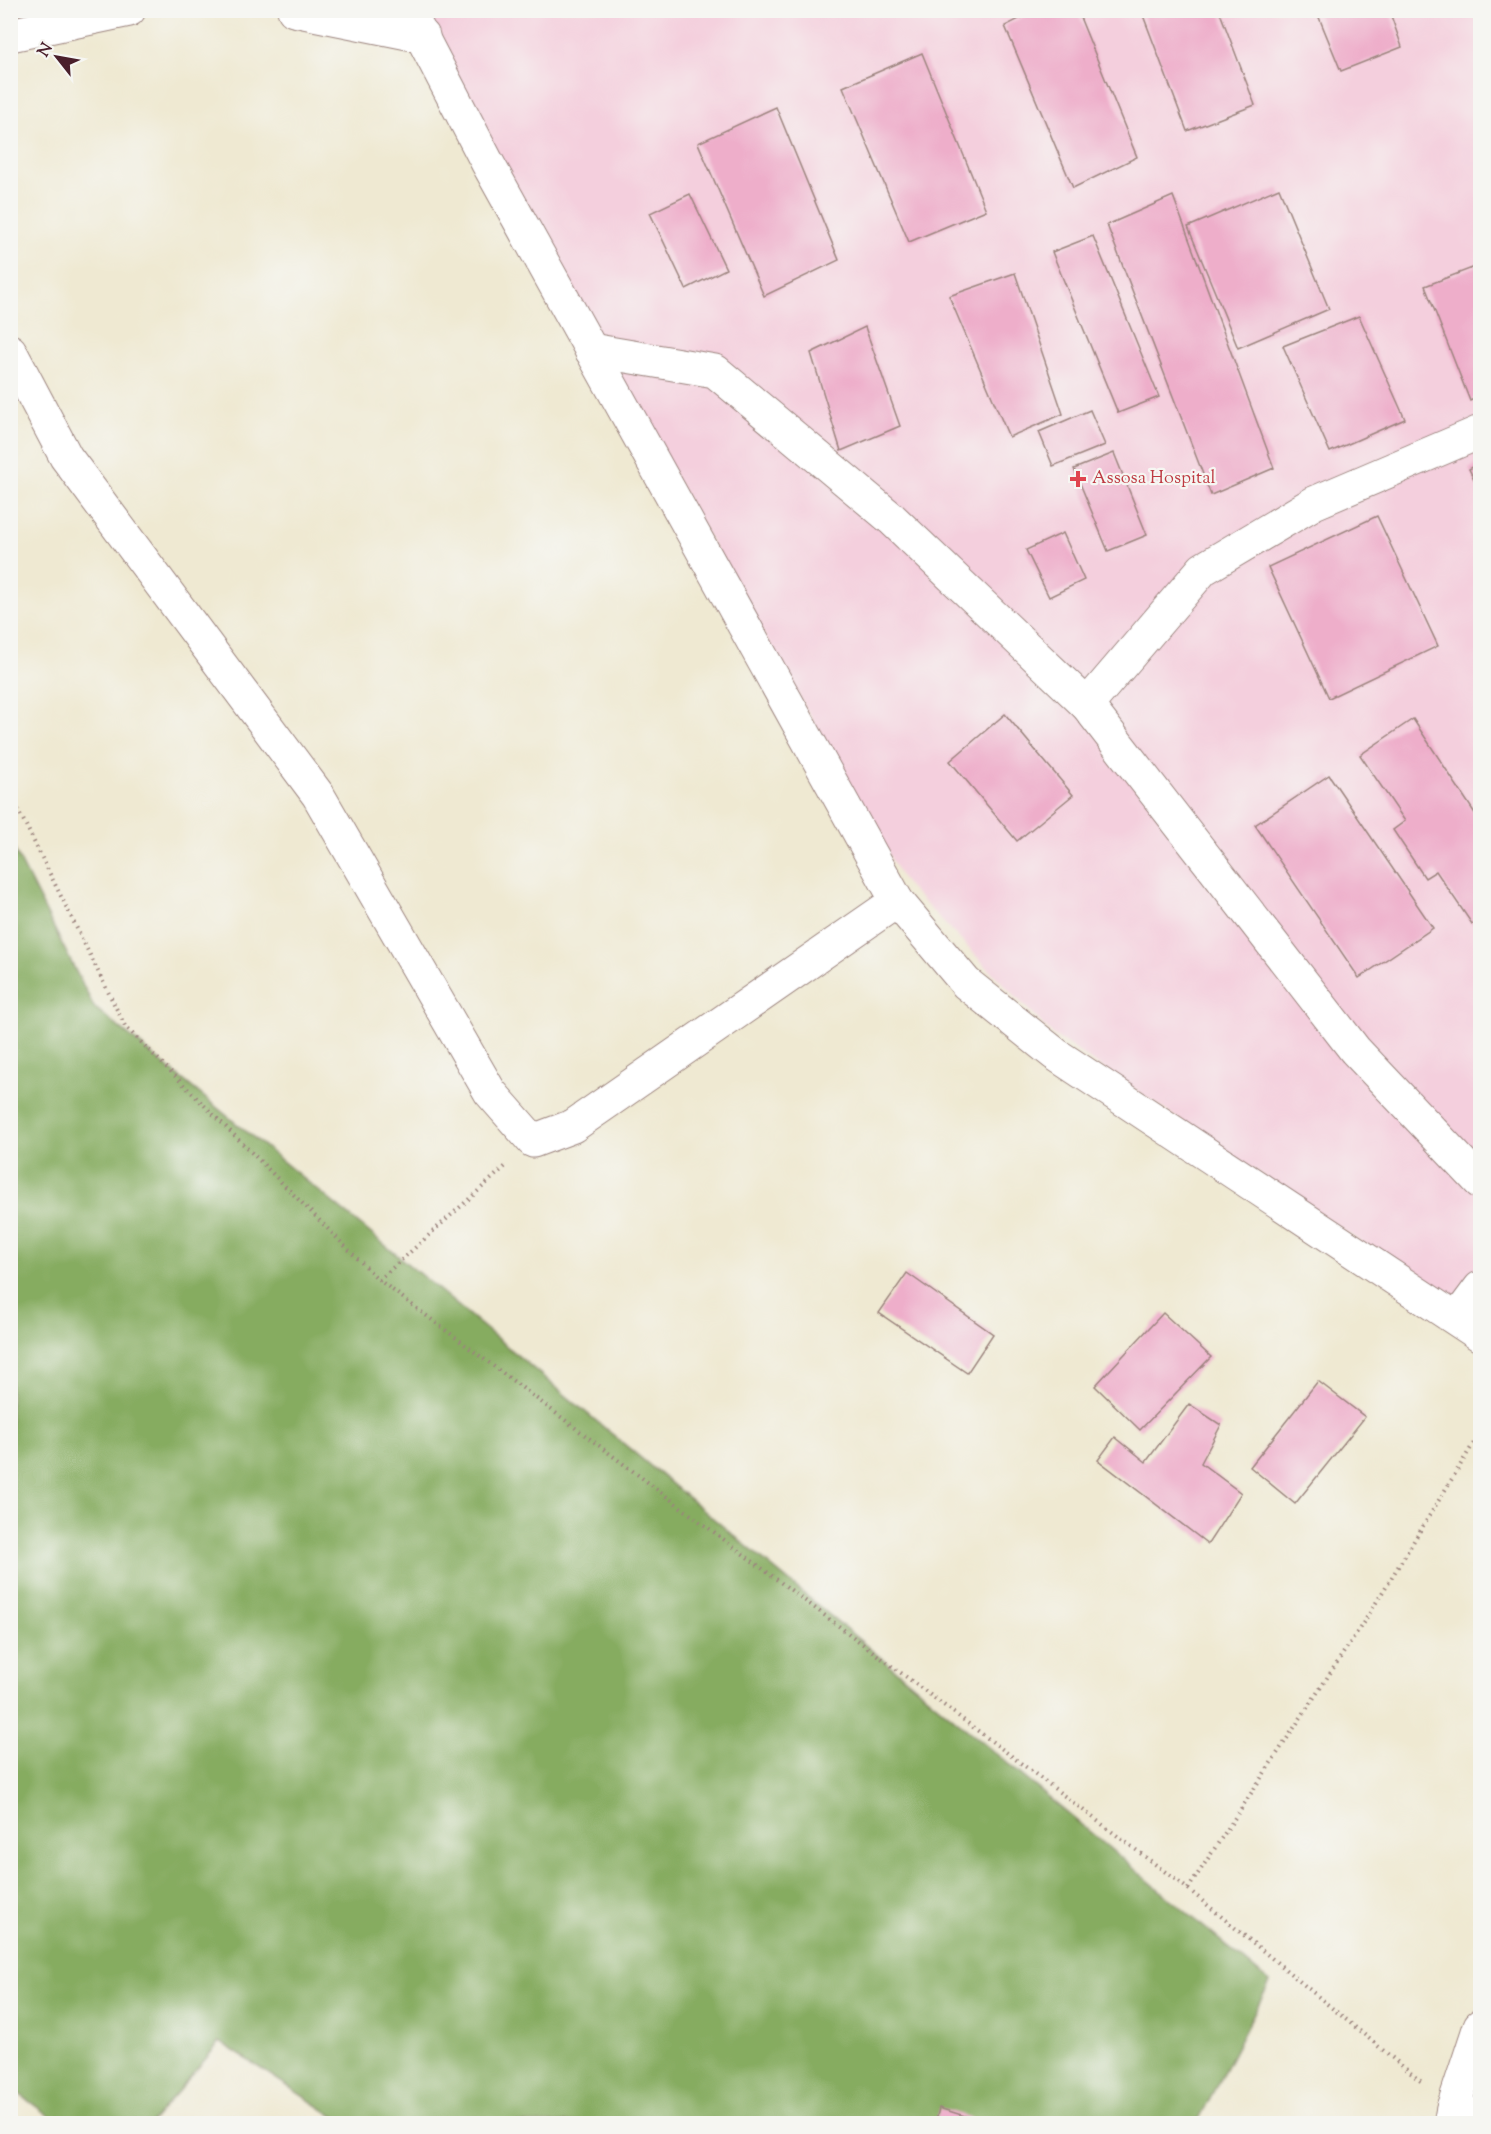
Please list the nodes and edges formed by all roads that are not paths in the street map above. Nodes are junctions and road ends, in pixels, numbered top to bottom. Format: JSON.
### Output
{"nodes":[{"id":1,"x":129,"y":10,"type":"edge"},
{"id":2,"x":294,"y":10,"type":"edge"},
{"id":3,"x":415,"y":23,"type":"edge"},
{"id":4,"x":10,"y":35,"type":"edge"},
{"id":5,"x":591,"y":350,"type":"junction"},
{"id":6,"x":10,"y":351,"type":"edge"},
{"id":7,"x":1480,"y":432,"type":"edge"},
{"id":8,"x":1087,"y":705,"type":"junction"},
{"id":9,"x":897,"y":902,"type":"junction"},
{"id":10,"x":1480,"y":1182,"type":"edge"},
{"id":11,"x":1480,"y":1288,"type":"edge"},
{"id":12,"x":1469,"y":1327,"type":"edge"},
{"id":13,"x":1480,"y":2026,"type":"edge"},
{"id":14,"x":1461,"y":2116,"type":"edge"}],
"edges":[{"from":1,"to":4,"type":"street"},
{"from":2,"to":3,"type":"street"},
{"from":3,"to":5,"type":"street"},
{"from":5,"to":8,"type":"street"},
{"from":5,"to":9,"type":"street"},
{"from":6,"to":9,"type":"street"},
{"from":7,"to":8,"type":"street"},
{"from":8,"to":10,"type":"street"},
{"from":9,"to":12,"type":"street"},
{"from":11,"to":12,"type":"street"},
{"from":13,"to":14,"type":"street"}]}
